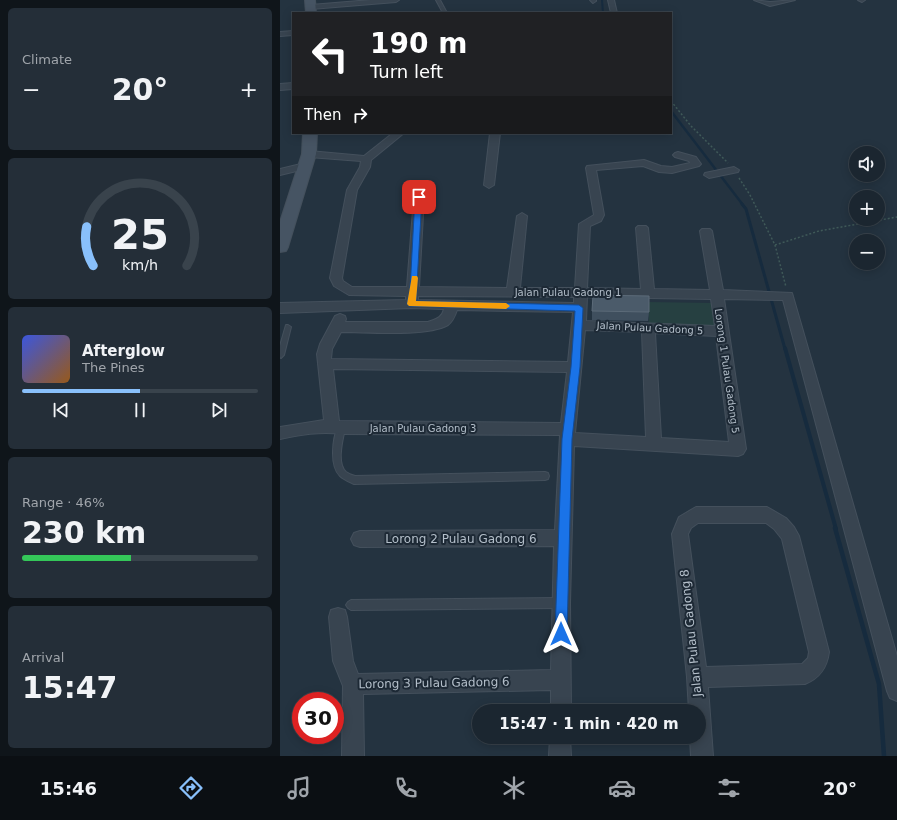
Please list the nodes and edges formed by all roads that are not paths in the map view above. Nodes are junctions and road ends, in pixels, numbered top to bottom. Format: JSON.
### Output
{"nodes":[{"id":1,"x":396,"y":0,"type":"edge"},
{"id":2,"x":438,"y":0,"type":"edge"},
{"id":3,"x":611,"y":0,"type":"edge"},
{"id":4,"x":757,"y":0,"type":"edge"},
{"id":5,"x":792,"y":0,"type":"edge"},
{"id":6,"x":310,"y":7,"type":"edge"},
{"id":7,"x":444,"y":12,"type":"edge"},
{"id":8,"x":614,"y":12,"type":"edge"},
{"id":9,"x":292,"y":33,"type":"edge"},
{"id":10,"x":280,"y":34,"type":"edge"},
{"id":11,"x":292,"y":86,"type":"edge"},
{"id":12,"x":280,"y":87,"type":"edge"},
{"id":13,"x":310,"y":134,"type":"edge"},
{"id":14,"x":398,"y":134,"type":"edge"},
{"id":15,"x":495,"y":134,"type":"edge"},
{"id":16,"x":678,"y":155,"type":"dead end"},
{"id":17,"x":366,"y":159,"type":"junction"},
{"id":18,"x":307,"y":160,"type":"junction"},
{"id":19,"x":733,"y":170,"type":"road end"},
{"id":20,"x":280,"y":172,"type":"edge"},
{"id":21,"x":709,"y":175,"type":"dead end"},
{"id":22,"x":489,"y":185,"type":"dead end"},
{"id":23,"x":419,"y":197,"type":"dead end"},
{"id":24,"x":522,"y":216,"type":"dead end"},
{"id":25,"x":642,"y":228,"type":"dead end"},
{"id":26,"x":706,"y":231,"type":"dead end"},
{"id":27,"x":280,"y":244,"type":"edge"},
{"id":28,"x":414,"y":290,"type":"junction"},
{"id":29,"x":513,"y":292,"type":"junction"},
{"id":30,"x":648,"y":293,"type":"junction"},
{"id":31,"x":717,"y":294,"type":"junction"},
{"id":32,"x":580,"y":300,"type":"junction"},
{"id":33,"x":411,"y":304,"type":"junction"},
{"id":34,"x":452,"y":304,"type":"junction"},
{"id":35,"x":344,"y":307,"type":"junction"},
{"id":36,"x":280,"y":308,"type":"edge"},
{"id":37,"x":579,"y":325,"type":"junction"},
{"id":38,"x":288,"y":327,"type":"dead end"},
{"id":39,"x":338,"y":327,"type":"junction"},
{"id":40,"x":648,"y":327,"type":"junction"},
{"id":41,"x":721,"y":331,"type":"junction"},
{"id":42,"x":282,"y":341,"type":"edge"},
{"id":43,"x":281,"y":355,"type":"dead end"},
{"id":44,"x":325,"y":364,"type":"junction"},
{"id":45,"x":575,"y":367,"type":"junction"},
{"id":46,"x":336,"y":427,"type":"junction"},
{"id":47,"x":280,"y":433,"type":"edge"},
{"id":48,"x":567,"y":434,"type":"junction"},
{"id":49,"x":654,"y":443,"type":"junction"},
{"id":50,"x":738,"y":449,"type":"joint"},
{"id":51,"x":545,"y":476,"type":"dead end"},
{"id":52,"x":563,"y":538,"type":"junction"},
{"id":53,"x":360,"y":540,"type":"dead end"},
{"id":54,"x":561,"y":603,"type":"junction"},
{"id":55,"x":345,"y":611,"type":"joint"},
{"id":56,"x":697,"y":677,"type":"junction"},
{"id":57,"x":561,"y":680,"type":"junction"},
{"id":58,"x":353,"y":684,"type":"junction"},
{"id":59,"x":897,"y":691,"type":"edge"},
{"id":60,"x":561,"y":704,"type":"edge"},
{"id":61,"x":560,"y":744,"type":"edge"},
{"id":62,"x":353,"y":756,"type":"edge"},
{"id":63,"x":560,"y":756,"type":"edge"},
{"id":64,"x":702,"y":756,"type":"edge"}],
"edges":[{"from":1,"to":6,"type":"street"},
{"from":2,"to":7,"type":"lane"},
{"from":3,"to":8,"type":"street"},
{"from":4,"to":5,"type":"street"},
{"from":9,"to":10,"type":"street"},
{"from":11,"to":12,"type":"street"},
{"from":13,"to":18,"type":"main road"},
{"from":14,"to":17,"type":"street"},
{"from":15,"to":22,"type":"street"},
{"from":16,"to":32,"type":"street"},
{"from":17,"to":18,"type":"street"},
{"from":17,"to":28,"type":"street","name":"Jalan Pulau Gadong 1"},
{"from":18,"to":20,"type":"street"},
{"from":18,"to":27,"type":"main road"},
{"from":19,"to":21,"type":"street"},
{"from":23,"to":28,"type":"street"},
{"from":24,"to":29,"type":"street"},
{"from":25,"to":30,"type":"street"},
{"from":26,"to":31,"type":"street","name":"Lorong 1 Pulau Gadong 5"},
{"from":28,"to":29,"type":"street","name":"Jalan Pulau Gadong 1"},
{"from":28,"to":33,"type":"street"},
{"from":29,"to":32,"type":"street","name":"Jalan Pulau Gadong 1"},
{"from":30,"to":31,"type":"street","name":"Jalan Pulau Gadong 1"},
{"from":30,"to":32,"type":"street","name":"Jalan Pulau Gadong 1"},
{"from":31,"to":41,"type":"street","name":"Lorong 1 Pulau Gadong 5"},
{"from":31,"to":59,"type":"street","name":"Jalan Pulau Gadong 1"},
{"from":32,"to":34,"type":"street"},
{"from":32,"to":37,"type":"street"},
{"from":33,"to":34,"type":"street"},
{"from":33,"to":35,"type":"street"},
{"from":34,"to":39,"type":"street"},
{"from":35,"to":36,"type":"street"},
{"from":35,"to":39,"type":"street"},
{"from":37,"to":40,"type":"street","name":"Jalan Pulau Gadong 5"},
{"from":37,"to":45,"type":"street"},
{"from":38,"to":42,"type":"lane"},
{"from":39,"to":44,"type":"street"},
{"from":40,"to":41,"type":"street","name":"Jalan Pulau Gadong 5"},
{"from":40,"to":49,"type":"street"},
{"from":41,"to":50,"type":"street","name":"Lorong 1 Pulau Gadong 5"},
{"from":42,"to":43,"type":"lane"},
{"from":44,"to":45,"type":"street"},
{"from":44,"to":46,"type":"street"},
{"from":45,"to":48,"type":"street"},
{"from":46,"to":47,"type":"street","name":"Jalan Pulau Gadong 3"},
{"from":46,"to":48,"type":"street","name":"Jalan Pulau Gadong 3"},
{"from":46,"to":51,"type":"lane"},
{"from":48,"to":49,"type":"street","name":"Jalan Pulau Gadong 3"},
{"from":48,"to":52,"type":"street"},
{"from":49,"to":50,"type":"street","name":"Jalan Pulau Gadong 3"},
{"from":52,"to":53,"type":"street","name":"Lorong 2 Pulau Gadong 6"},
{"from":52,"to":54,"type":"street"},
{"from":54,"to":55,"type":"lane"},
{"from":54,"to":57,"type":"street"},
{"from":55,"to":58,"type":"street","name":"Lorong 3 Pulau Gadong 6"},
{"from":56,"to":56,"type":"street","name":"Jalan Pulau Gadong 8"},
{"from":56,"to":64,"type":"street","name":"Jalan Pulau Gadong 8"},
{"from":57,"to":58,"type":"street","name":"Lorong 3 Pulau Gadong 6"},
{"from":57,"to":60,"type":"street"},
{"from":58,"to":62,"type":"street"},
{"from":61,"to":63,"type":"street"}]}
